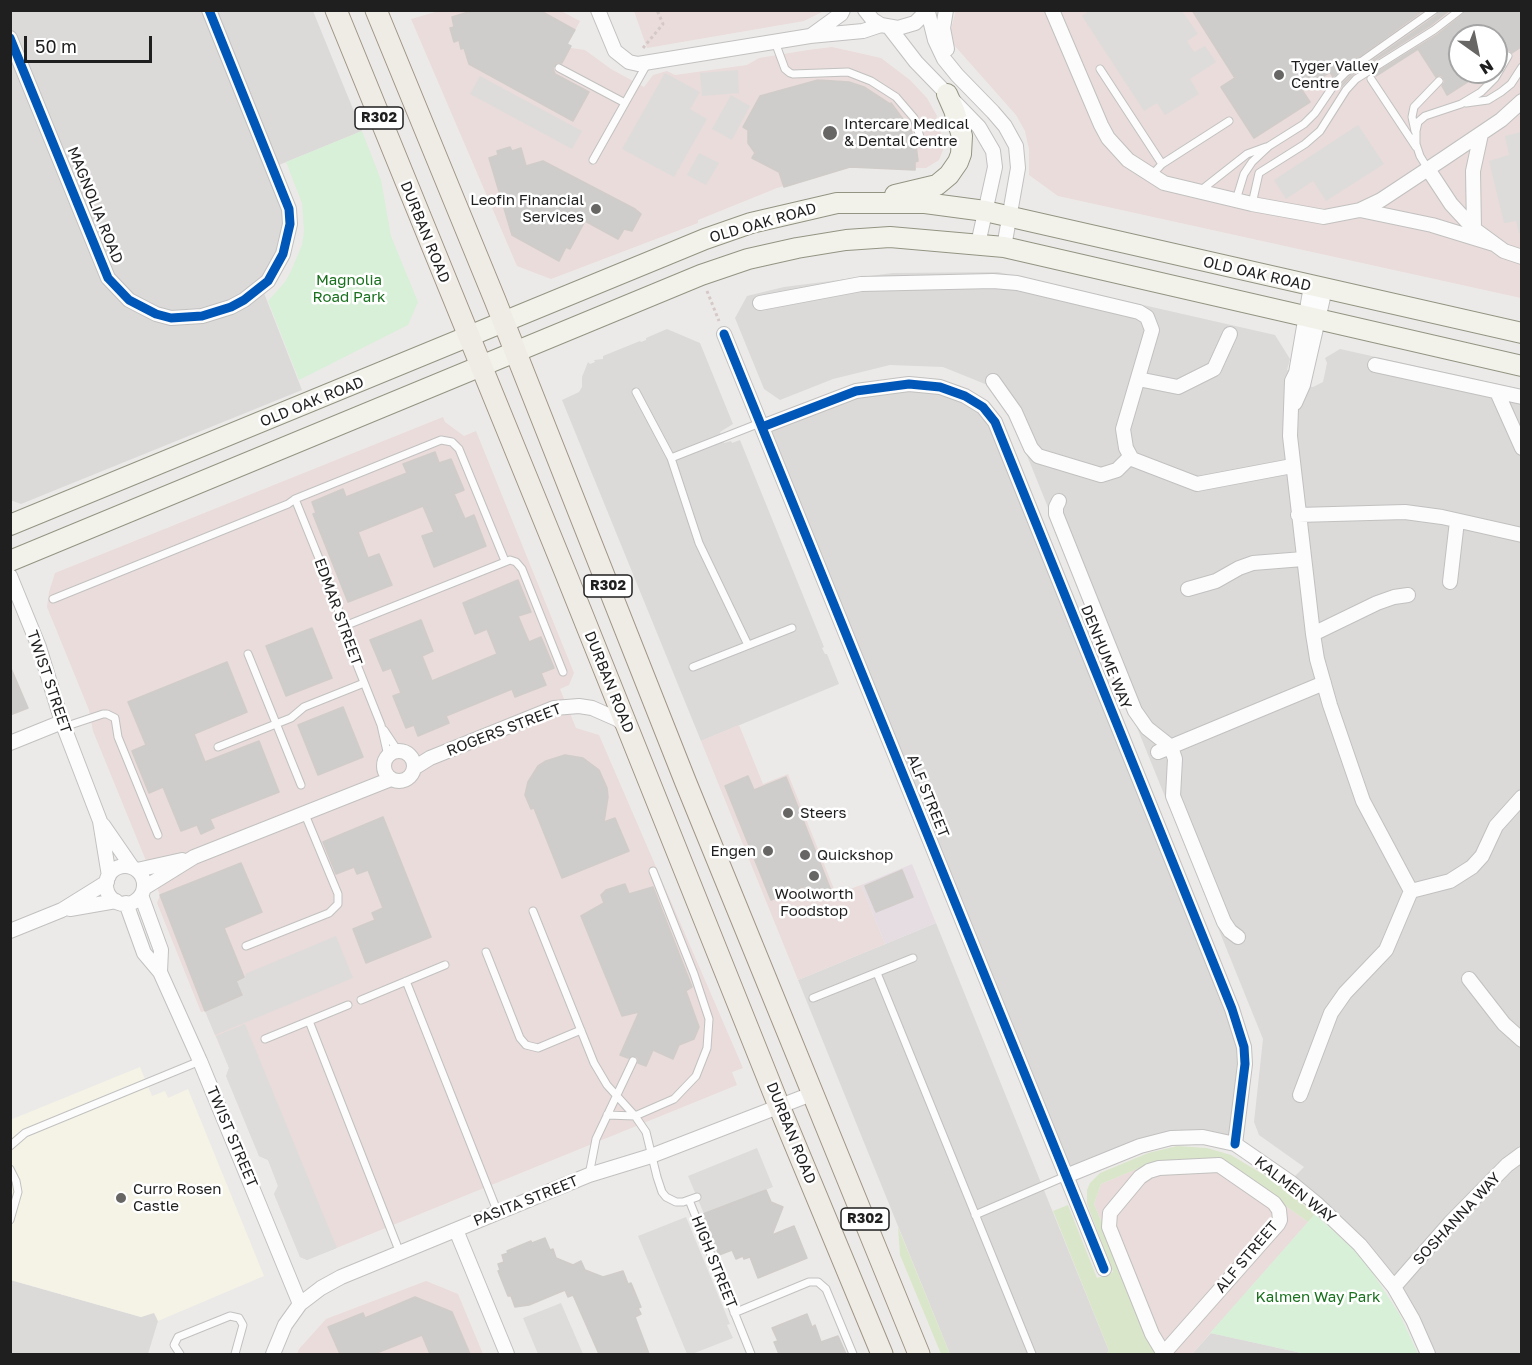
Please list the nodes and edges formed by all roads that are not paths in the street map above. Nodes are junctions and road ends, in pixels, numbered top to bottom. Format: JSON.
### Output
{"nodes":[{"id":1,"x":209,"y":10,"type":"edge"},
{"id":2,"x":336,"y":10,"type":"edge"},
{"id":3,"x":376,"y":10,"type":"edge"},
{"id":4,"x":598,"y":10,"type":"edge"},
{"id":5,"x":843,"y":10,"type":"edge"},
{"id":6,"x":865,"y":10,"type":"edge"},
{"id":7,"x":946,"y":10,"type":"edge"},
{"id":8,"x":1053,"y":10,"type":"edge"},
{"id":9,"x":1434,"y":10,"type":"edge"},
{"id":10,"x":1460,"y":10,"type":"edge"},
{"id":11,"x":928,"y":11,"type":"edge"},
{"id":12,"x":885,"y":26,"type":"junction"},
{"id":13,"x":810,"y":36,"type":"junction"},
{"id":14,"x":10,"y":38,"type":"edge"},
{"id":15,"x":775,"y":42,"type":"junction"},
{"id":16,"x":647,"y":63,"type":"junction"},
{"id":17,"x":559,"y":68,"type":"dead end"},
{"id":18,"x":1521,"y":68,"type":"edge"},
{"id":19,"x":1100,"y":69,"type":"dead end"},
{"id":20,"x":1371,"y":79,"type":"dead end"},
{"id":21,"x":1439,"y":81,"type":"dead end"},
{"id":22,"x":1490,"y":84,"type":"edge"},
{"id":23,"x":968,"y":86,"type":"junction"},
{"id":24,"x":947,"y":94,"type":"junction"},
{"id":25,"x":1521,"y":101,"type":"edge"},
{"id":26,"x":625,"y":103,"type":"junction"},
{"id":27,"x":1461,"y":104,"type":"junction"},
{"id":28,"x":1229,"y":121,"type":"dead end"},
{"id":29,"x":1416,"y":131,"type":"junction"},
{"id":30,"x":1481,"y":134,"type":"junction"},
{"id":31,"x":922,"y":143,"type":"dead end"},
{"id":32,"x":1269,"y":146,"type":"junction"},
{"id":33,"x":1417,"y":150,"type":"junction"},
{"id":34,"x":593,"y":160,"type":"dead end"},
{"id":35,"x":1162,"y":164,"type":"junction"},
{"id":36,"x":1428,"y":169,"type":"junction"},
{"id":37,"x":1151,"y":176,"type":"junction"},
{"id":38,"x":1198,"y":192,"type":"junction"},
{"id":39,"x":1236,"y":200,"type":"junction"},
{"id":40,"x":860,"y":202,"type":"junction"},
{"id":41,"x":1252,"y":204,"type":"junction"},
{"id":42,"x":1360,"y":210,"type":"junction"},
{"id":43,"x":985,"y":211,"type":"junction"},
{"id":44,"x":1010,"y":217,"type":"junction"},
{"id":45,"x":1474,"y":229,"type":"junction"},
{"id":46,"x":978,"y":244,"type":"junction"},
{"id":47,"x":1494,"y":244,"type":"junction"},
{"id":48,"x":1004,"y":247,"type":"junction"},
{"id":49,"x":1521,"y":257,"type":"edge"},
{"id":50,"x":1318,"y":287,"type":"junction"},
{"id":51,"x":760,"y":303,"type":"dead end"},
{"id":52,"x":1312,"y":318,"type":"junction"},
{"id":53,"x":503,"y":323,"type":"junction"},
{"id":54,"x":1521,"y":333,"type":"edge"},
{"id":55,"x":724,"y":334,"type":"road end"},
{"id":56,"x":1230,"y":334,"type":"dead end"},
{"id":57,"x":468,"y":337,"type":"junction"},
{"id":58,"x":516,"y":353,"type":"junction"},
{"id":59,"x":1375,"y":364,"type":"dead end"},
{"id":60,"x":1521,"y":366,"type":"edge"},
{"id":61,"x":481,"y":367,"type":"junction"},
{"id":62,"x":1138,"y":379,"type":"junction"},
{"id":63,"x":993,"y":381,"type":"dead end"},
{"id":64,"x":636,"y":392,"type":"dead end"},
{"id":65,"x":1497,"y":392,"type":"junction"},
{"id":66,"x":1521,"y":397,"type":"edge"},
{"id":67,"x":761,"y":425,"type":"junction"},
{"id":68,"x":1521,"y":447,"type":"edge"},
{"id":69,"x":1130,"y":457,"type":"junction"},
{"id":70,"x":671,"y":458,"type":"junction"},
{"id":71,"x":1292,"y":466,"type":"junction"},
{"id":72,"x":295,"y":498,"type":"junction"},
{"id":73,"x":1059,"y":501,"type":"dead end"},
{"id":74,"x":1298,"y":514,"type":"junction"},
{"id":75,"x":1458,"y":521,"type":"junction"},
{"id":76,"x":10,"y":525,"type":"edge"},
{"id":77,"x":1521,"y":535,"type":"edge"},
{"id":78,"x":1303,"y":559,"type":"junction"},
{"id":79,"x":10,"y":561,"type":"edge"},
{"id":80,"x":505,"y":561,"type":"junction"},
{"id":81,"x":10,"y":576,"type":"edge"},
{"id":82,"x":1450,"y":582,"type":"dead end"},
{"id":83,"x":1188,"y":589,"type":"dead end"},
{"id":84,"x":1408,"y":595,"type":"dead end"},
{"id":85,"x":53,"y":599,"type":"dead end"},
{"id":86,"x":342,"y":627,"type":"junction"},
{"id":87,"x":792,"y":627,"type":"dead end"},
{"id":88,"x":1313,"y":634,"type":"junction"},
{"id":89,"x":748,"y":645,"type":"junction"},
{"id":90,"x":248,"y":654,"type":"dead end"},
{"id":91,"x":693,"y":667,"type":"dead end"},
{"id":92,"x":564,"y":672,"type":"dead end"},
{"id":93,"x":364,"y":682,"type":"junction"},
{"id":94,"x":1324,"y":683,"type":"junction"},
{"id":95,"x":63,"y":724,"type":"junction"},
{"id":96,"x":276,"y":724,"type":"junction"},
{"id":97,"x":628,"y":728,"type":"junction"},
{"id":98,"x":10,"y":743,"type":"edge"},
{"id":99,"x":218,"y":747,"type":"dead end"},
{"id":100,"x":1164,"y":750,"type":"junction"},
{"id":101,"x":393,"y":754,"type":"junction"},
{"id":102,"x":414,"y":768,"type":"junction"},
{"id":103,"x":388,"y":775,"type":"junction"},
{"id":104,"x":301,"y":785,"type":"dead end"},
{"id":105,"x":1521,"y":797,"type":"edge"},
{"id":106,"x":304,"y":812,"type":"junction"},
{"id":107,"x":100,"y":821,"type":"junction"},
{"id":108,"x":158,"y":835,"type":"dead end"},
{"id":109,"x":194,"y":857,"type":"junction"},
{"id":110,"x":135,"y":868,"type":"junction"},
{"id":111,"x":652,"y":871,"type":"dead end"},
{"id":112,"x":108,"y":879,"type":"junction"},
{"id":113,"x":1411,"y":891,"type":"junction"},
{"id":114,"x":142,"y":892,"type":"junction"},
{"id":115,"x":121,"y":902,"type":"junction"},
{"id":116,"x":62,"y":910,"type":"junction"},
{"id":117,"x":533,"y":911,"type":"dead end"},
{"id":118,"x":10,"y":931,"type":"edge"},
{"id":119,"x":1238,"y":937,"type":"dead end"},
{"id":120,"x":246,"y":946,"type":"dead end"},
{"id":121,"x":486,"y":952,"type":"dead end"},
{"id":122,"x":912,"y":958,"type":"dead end"},
{"id":123,"x":445,"y":965,"type":"dead end"},
{"id":124,"x":160,"y":972,"type":"junction"},
{"id":125,"x":877,"y":972,"type":"junction"},
{"id":126,"x":1468,"y":979,"type":"dead end"},
{"id":127,"x":406,"y":981,"type":"junction"},
{"id":128,"x":813,"y":999,"type":"dead end"},
{"id":129,"x":362,"y":1000,"type":"dead end"},
{"id":130,"x":348,"y":1005,"type":"dead end"},
{"id":131,"x":309,"y":1021,"type":"junction"},
{"id":132,"x":581,"y":1030,"type":"junction"},
{"id":133,"x":264,"y":1039,"type":"dead end"},
{"id":134,"x":1521,"y":1040,"type":"edge"},
{"id":135,"x":200,"y":1061,"type":"junction"},
{"id":136,"x":633,"y":1061,"type":"dead end"},
{"id":137,"x":814,"y":1093,"type":"junction"},
{"id":138,"x":1300,"y":1095,"type":"dead end"},
{"id":139,"x":616,"y":1096,"type":"junction"},
{"id":140,"x":779,"y":1106,"type":"junction"},
{"id":141,"x":608,"y":1114,"type":"junction"},
{"id":142,"x":635,"y":1116,"type":"junction"},
{"id":143,"x":1235,"y":1144,"type":"junction"},
{"id":144,"x":10,"y":1146,"type":"edge"},
{"id":145,"x":1521,"y":1154,"type":"edge"},
{"id":146,"x":651,"y":1156,"type":"junction"},
{"id":147,"x":10,"y":1169,"type":"edge"},
{"id":148,"x":589,"y":1175,"type":"junction"},
{"id":149,"x":1066,"y":1176,"type":"junction"},
{"id":150,"x":697,"y":1197,"type":"dead end"},
{"id":151,"x":688,"y":1200,"type":"junction"},
{"id":152,"x":498,"y":1213,"type":"junction"},
{"id":153,"x":975,"y":1215,"type":"junction"},
{"id":154,"x":10,"y":1220,"type":"edge"},
{"id":155,"x":456,"y":1230,"type":"junction"},
{"id":156,"x":400,"y":1253,"type":"junction"},
{"id":157,"x":1104,"y":1269,"type":"dead end"},
{"id":158,"x":1394,"y":1287,"type":"junction"},
{"id":159,"x":300,"y":1304,"type":"junction"},
{"id":160,"x":734,"y":1313,"type":"junction"},
{"id":161,"x":180,"y":1354,"type":"edge"},
{"id":162,"x":235,"y":1354,"type":"edge"},
{"id":163,"x":273,"y":1354,"type":"edge"},
{"id":164,"x":507,"y":1354,"type":"edge"},
{"id":165,"x":751,"y":1354,"type":"edge"},
{"id":166,"x":853,"y":1354,"type":"edge"},
{"id":167,"x":882,"y":1354,"type":"edge"},
{"id":168,"x":919,"y":1354,"type":"edge"},
{"id":169,"x":1032,"y":1354,"type":"edge"},
{"id":170,"x":1164,"y":1354,"type":"edge"},
{"id":171,"x":1428,"y":1354,"type":"edge"}],
"edges":[{"from":1,"to":14,"type":"street","name":"MAGNOLIA ROAD"},
{"from":2,"to":57,"type":"main road","name":"DURBAN ROAD","number":"R302"},
{"from":3,"to":53,"type":"main road","number":"R302"},
{"from":4,"to":16,"type":"street"},
{"from":5,"to":13,"type":"street"},
{"from":6,"to":12,"type":"street"},
{"from":7,"to":23,"type":"street"},
{"from":8,"to":37,"type":"street"},
{"from":9,"to":32,"type":"lane"},
{"from":10,"to":41,"type":"lane"},
{"from":11,"to":12,"type":"street"},
{"from":11,"to":23,"type":"street"},
{"from":12,"to":13,"type":"street"},
{"from":12,"to":24,"type":"street"},
{"from":13,"to":15,"type":"street"},
{"from":15,"to":16,"type":"street"},
{"from":15,"to":31,"type":"lane"},
{"from":16,"to":26,"type":"lane"},
{"from":17,"to":26,"type":"lane"},
{"from":18,"to":27,"type":"lane"},
{"from":19,"to":35,"type":"lane"},
{"from":20,"to":33,"type":"lane"},
{"from":21,"to":29,"type":"lane"},
{"from":22,"to":27,"type":"lane"},
{"from":23,"to":44,"type":"street"},
{"from":24,"to":40,"type":"main road"},
{"from":24,"to":43,"type":"street"},
{"from":25,"to":30,"type":"street"},
{"from":26,"to":34,"type":"lane"},
{"from":27,"to":29,"type":"lane"},
{"from":28,"to":35,"type":"lane"},
{"from":29,"to":33,"type":"lane"},
{"from":30,"to":36,"type":"street"},
{"from":30,"to":45,"type":"street"},
{"from":32,"to":38,"type":"lane"},
{"from":32,"to":39,"type":"lane"},
{"from":33,"to":36,"type":"lane"},
{"from":35,"to":37,"type":"lane"},
{"from":36,"to":42,"type":"street"},
{"from":36,"to":45,"type":"street"},
{"from":37,"to":38,"type":"street"},
{"from":38,"to":39,"type":"street"},
{"from":39,"to":41,"type":"street"},
{"from":40,"to":43,"type":"main road","name":"OLD OAK ROAD"},
{"from":40,"to":53,"type":"main road","name":"OLD OAK ROAD"},
{"from":41,"to":42,"type":"street"},
{"from":42,"to":47,"type":"street"},
{"from":43,"to":44,"type":"main road","name":"OLD OAK ROAD"},
{"from":43,"to":46,"type":"street"},
{"from":44,"to":48,"type":"street"},
{"from":44,"to":50,"type":"main road","name":"OLD OAK ROAD"},
{"from":45,"to":47,"type":"street"},
{"from":46,"to":48,"type":"main road","name":"OLD OAK ROAD"},
{"from":46,"to":58,"type":"main road","name":"OLD OAK ROAD"},
{"from":47,"to":49,"type":"street"},
{"from":48,"to":52,"type":"main road","name":"OLD OAK ROAD"},
{"from":50,"to":52,"type":"street"},
{"from":50,"to":54,"type":"main road","name":"OLD OAK ROAD"},
{"from":51,"to":62,"type":"street"},
{"from":52,"to":60,"type":"main road","name":"OLD OAK ROAD"},
{"from":52,"to":71,"type":"street"},
{"from":53,"to":57,"type":"main road","name":"OLD OAK ROAD"},
{"from":53,"to":58,"type":"main road","number":"R302"},
{"from":55,"to":67,"type":"street","name":"ALF STREET"},
{"from":56,"to":62,"type":"street"},
{"from":57,"to":61,"type":"main road","name":"DURBAN ROAD","number":"R302"},
{"from":57,"to":76,"type":"main road","name":"OLD OAK ROAD"},
{"from":58,"to":61,"type":"main road","name":"OLD OAK ROAD"},
{"from":58,"to":137,"type":"main road","number":"R302"},
{"from":59,"to":65,"type":"street"},
{"from":61,"to":79,"type":"main road","name":"OLD OAK ROAD"},
{"from":61,"to":97,"type":"main road","name":"DURBAN ROAD","number":"R302"},
{"from":62,"to":69,"type":"street"},
{"from":63,"to":69,"type":"street"},
{"from":64,"to":70,"type":"lane"},
{"from":65,"to":66,"type":"street"},
{"from":65,"to":68,"type":"street"},
{"from":67,"to":70,"type":"lane"},
{"from":67,"to":143,"type":"street","name":"DENHUME WAY"},
{"from":67,"to":149,"type":"street","name":"ALF STREET"},
{"from":69,"to":71,"type":"street"},
{"from":70,"to":89,"type":"lane"},
{"from":71,"to":74,"type":"street"},
{"from":72,"to":80,"type":"lane"},
{"from":72,"to":85,"type":"lane"},
{"from":72,"to":86,"type":"lane","name":"EDMAR STREET"},
{"from":73,"to":100,"type":"street"},
{"from":74,"to":75,"type":"street"},
{"from":74,"to":78,"type":"street"},
{"from":75,"to":77,"type":"street"},
{"from":75,"to":82,"type":"street"},
{"from":78,"to":83,"type":"street"},
{"from":78,"to":88,"type":"street"},
{"from":80,"to":86,"type":"lane"},
{"from":80,"to":92,"type":"lane"},
{"from":81,"to":95,"type":"street","name":"TWIST STREET"},
{"from":84,"to":88,"type":"street"},
{"from":86,"to":93,"type":"lane","name":"EDMAR STREET"},
{"from":87,"to":89,"type":"lane"},
{"from":88,"to":94,"type":"street"},
{"from":89,"to":91,"type":"lane"},
{"from":90,"to":96,"type":"lane"},
{"from":93,"to":96,"type":"lane"},
{"from":93,"to":101,"type":"lane","name":"EDMAR STREET"},
{"from":94,"to":100,"type":"street"},
{"from":94,"to":113,"type":"street"},
{"from":95,"to":98,"type":"street"},
{"from":95,"to":107,"type":"street","name":"TWIST STREET"},
{"from":95,"to":108,"type":"lane"},
{"from":96,"to":99,"type":"lane"},
{"from":96,"to":104,"type":"lane"},
{"from":97,"to":102,"type":"street","name":"ROGERS STREET"},
{"from":97,"to":140,"type":"main road","name":"DURBAN ROAD","number":"R302"},
{"from":100,"to":119,"type":"street"},
{"from":101,"to":102,"type":"street"},
{"from":101,"to":103,"type":"street"},
{"from":102,"to":103,"type":"street"},
{"from":103,"to":106,"type":"street"},
{"from":105,"to":113,"type":"street"},
{"from":106,"to":109,"type":"street"},
{"from":106,"to":120,"type":"lane"},
{"from":107,"to":110,"type":"street","name":"TWIST STREET"},
{"from":107,"to":112,"type":"street","name":"TWIST STREET"},
{"from":109,"to":110,"type":"street"},
{"from":109,"to":114,"type":"street"},
{"from":110,"to":112,"type":"street"},
{"from":110,"to":114,"type":"street"},
{"from":111,"to":142,"type":"lane"},
{"from":112,"to":115,"type":"street"},
{"from":112,"to":116,"type":"street"},
{"from":113,"to":138,"type":"street"},
{"from":114,"to":115,"type":"street"},
{"from":114,"to":124,"type":"street","name":"TWIST STREET"},
{"from":115,"to":116,"type":"street"},
{"from":115,"to":124,"type":"street","name":"TWIST STREET"},
{"from":116,"to":118,"type":"street"},
{"from":117,"to":132,"type":"lane"},
{"from":121,"to":132,"type":"lane"},
{"from":122,"to":125,"type":"lane"},
{"from":123,"to":127,"type":"lane"},
{"from":124,"to":135,"type":"street","name":"TWIST STREET"},
{"from":125,"to":128,"type":"lane"},
{"from":125,"to":153,"type":"lane"},
{"from":126,"to":134,"type":"street"},
{"from":127,"to":129,"type":"lane"},
{"from":127,"to":152,"type":"lane"},
{"from":130,"to":131,"type":"lane"},
{"from":131,"to":133,"type":"lane"},
{"from":131,"to":156,"type":"lane"},
{"from":132,"to":139,"type":"lane"},
{"from":135,"to":144,"type":"lane"},
{"from":135,"to":159,"type":"street","name":"TWIST STREET"},
{"from":136,"to":139,"type":"lane"},
{"from":137,"to":140,"type":"street","name":"PASITA STREET"},
{"from":137,"to":168,"type":"main road","number":"R302"},
{"from":139,"to":141,"type":"lane"},
{"from":139,"to":142,"type":"lane"},
{"from":140,"to":146,"type":"street","name":"PASITA STREET"},
{"from":140,"to":167,"type":"main road","name":"DURBAN ROAD","number":"R302"},
{"from":141,"to":142,"type":"lane"},
{"from":141,"to":148,"type":"lane"},
{"from":142,"to":146,"type":"lane"},
{"from":143,"to":149,"type":"street","name":"KALMEN WAY"},
{"from":143,"to":158,"type":"street","name":"KALMEN WAY"},
{"from":145,"to":158,"type":"street","name":"SOSHANNA WAY"},
{"from":146,"to":148,"type":"street","name":"PASITA STREET"},
{"from":146,"to":151,"type":"lane","name":"HIGH STREET"},
{"from":147,"to":154,"type":"lane"},
{"from":148,"to":152,"type":"street","name":"PASITA STREET"},
{"from":149,"to":153,"type":"lane"},
{"from":149,"to":157,"type":"street","name":"ALF STREET"},
{"from":150,"to":151,"type":"lane"},
{"from":151,"to":160,"type":"lane","name":"HIGH STREET"},
{"from":152,"to":155,"type":"street","name":"PASITA STREET"},
{"from":153,"to":169,"type":"lane"},
{"from":155,"to":156,"type":"street","name":"PASITA STREET"},
{"from":155,"to":164,"type":"street"},
{"from":156,"to":159,"type":"street","name":"PASITA STREET"},
{"from":158,"to":171,"type":"street","name":"KALMEN WAY"},
{"from":159,"to":163,"type":"street","name":"PASITA STREET"},
{"from":160,"to":165,"type":"lane","name":"HIGH STREET"},
{"from":160,"to":166,"type":"lane"},
{"from":161,"to":162,"type":"lane"},
{"from":170,"to":170,"type":"street","name":"ALF STREET"}]}
